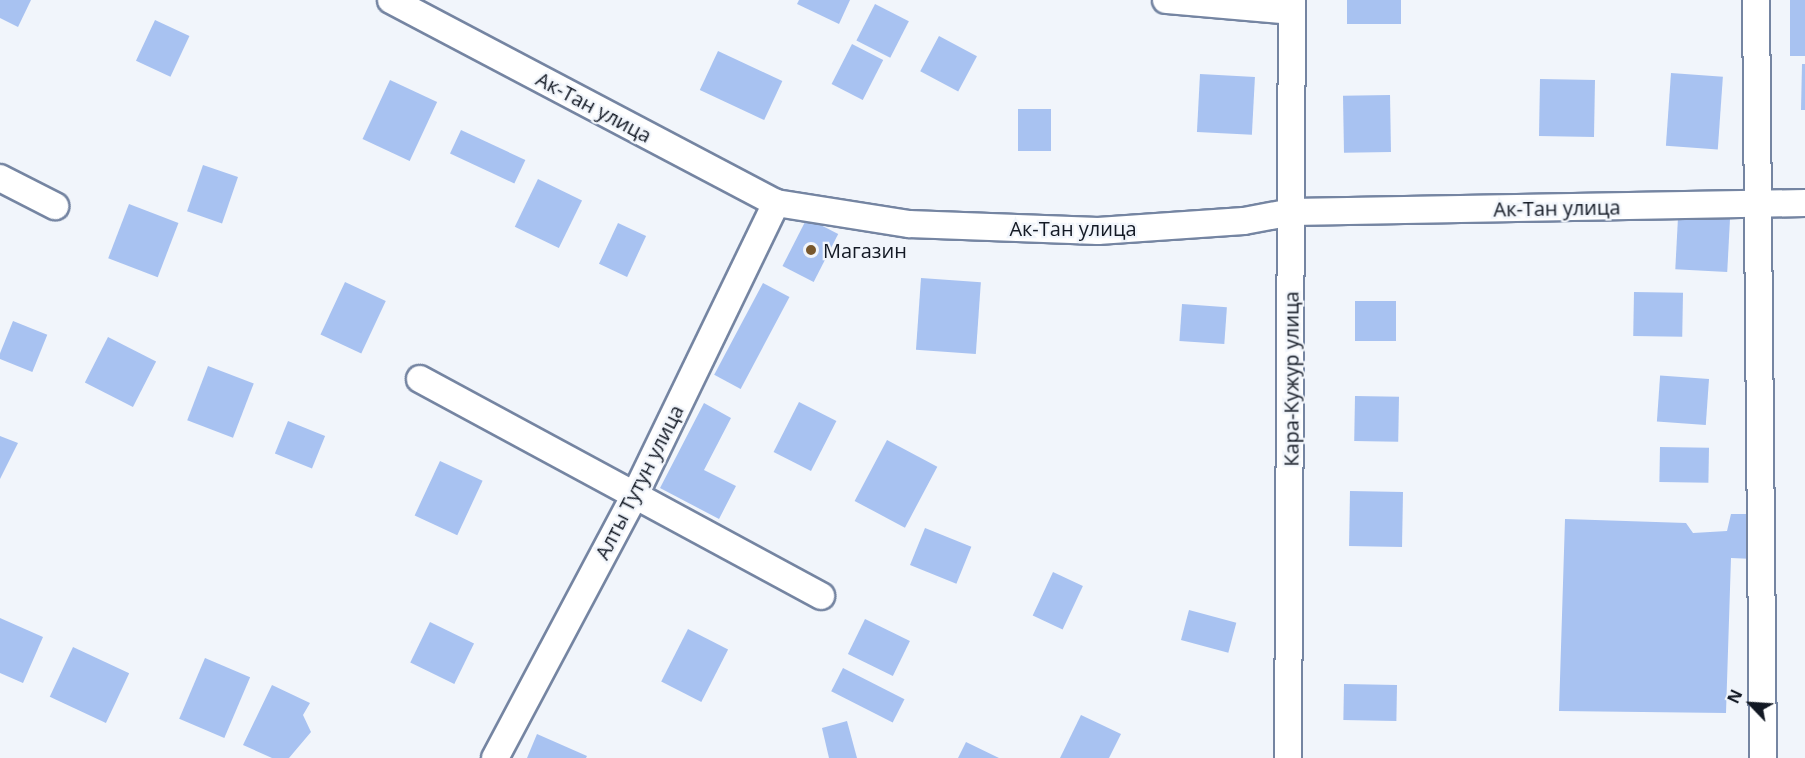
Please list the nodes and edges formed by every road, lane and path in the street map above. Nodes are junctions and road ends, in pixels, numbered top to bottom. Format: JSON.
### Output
{"nodes":[{"id":1,"x":1166,"y":0,"type":"edge"},
{"id":2,"x":1756,"y":0,"type":"edge"},
{"id":3,"x":402,"y":2,"type":"edge"},
{"id":4,"x":1292,"y":6,"type":"edge"},
{"id":5,"x":0,"y":178,"type":"edge"},
{"id":6,"x":776,"y":203,"type":"junction"},
{"id":7,"x":1805,"y":203,"type":"edge"},
{"id":8,"x":1756,"y":205,"type":"junction"},
{"id":9,"x":55,"y":206,"type":"dead end"},
{"id":10,"x":1292,"y":212,"type":"junction"},
{"id":11,"x":420,"y":378,"type":"dead end"},
{"id":12,"x":633,"y":499,"type":"junction"},
{"id":13,"x":821,"y":596,"type":"dead end"},
{"id":14,"x":495,"y":758,"type":"edge"},
{"id":15,"x":1288,"y":758,"type":"edge"},
{"id":16,"x":1763,"y":758,"type":"edge"}],
"edges":[{"from":1,"to":4,"type":"street"},
{"from":2,"to":8,"type":"street"},
{"from":3,"to":6,"type":"street","name":"Ак-Тан улица"},
{"from":4,"to":10,"type":"street","name":"Кара-Кужур улица"},
{"from":5,"to":9,"type":"street"},
{"from":6,"to":10,"type":"street","name":"Ак-Тан улица"},
{"from":6,"to":12,"type":"street","name":"Алты Тутун улица"},
{"from":7,"to":8,"type":"street","name":"Ак-Тан улица"},
{"from":8,"to":10,"type":"street","name":"Ак-Тан улица"},
{"from":8,"to":16,"type":"street"},
{"from":10,"to":15,"type":"street","name":"Кара-Кужур улица"},
{"from":11,"to":12,"type":"street"},
{"from":12,"to":13,"type":"street"},
{"from":12,"to":14,"type":"street","name":"Алты Тутун улица"}]}
